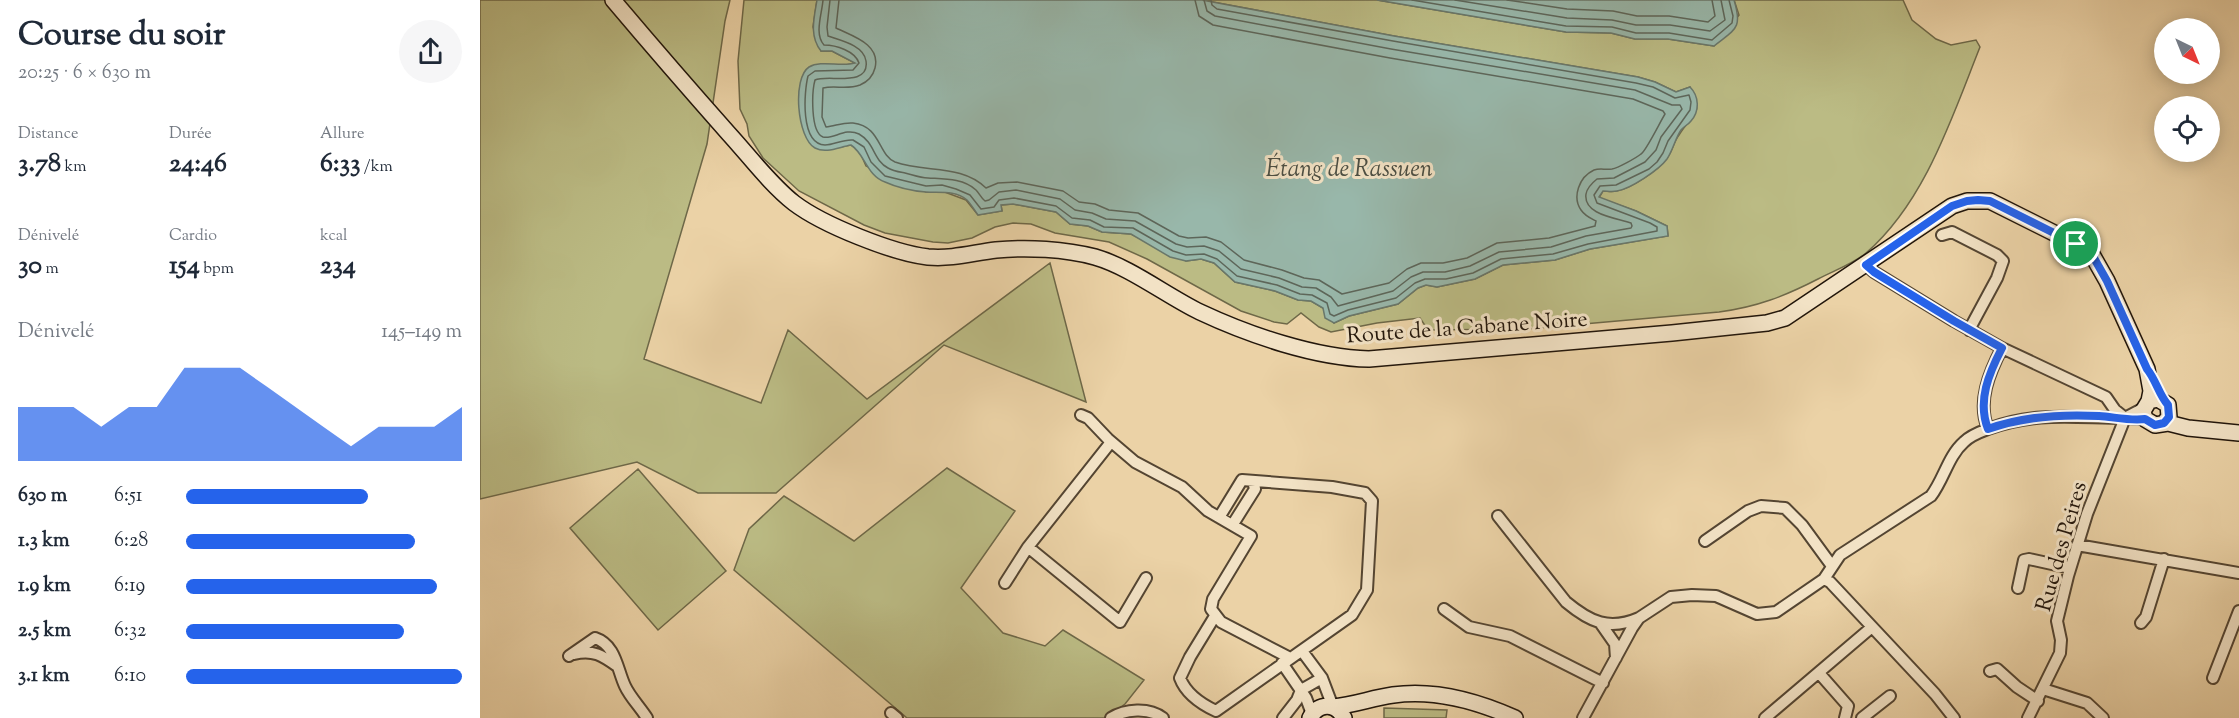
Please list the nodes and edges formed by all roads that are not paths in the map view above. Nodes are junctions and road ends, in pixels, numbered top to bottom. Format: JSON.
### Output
{"nodes":[{"id":1,"x":613,"y":0,"type":"edge"},
{"id":2,"x":1942,"y":235,"type":"dead end"},
{"id":3,"x":1866,"y":265,"type":"junction"},
{"id":4,"x":1969,"y":330,"type":"junction"},
{"id":5,"x":2002,"y":348,"type":"junction"},
{"id":6,"x":2156,"y":410,"type":"junction"},
{"id":7,"x":1081,"y":414,"type":"dead end"},
{"id":8,"x":2125,"y":418,"type":"junction"},
{"id":9,"x":1988,"y":429,"type":"junction"},
{"id":10,"x":2239,"y":433,"type":"edge"},
{"id":11,"x":1111,"y":442,"type":"junction"},
{"id":12,"x":1253,"y":480,"type":"junction"},
{"id":13,"x":1220,"y":516,"type":"junction"},
{"id":14,"x":1498,"y":516,"type":"dead end"},
{"id":15,"x":1233,"y":524,"type":"junction"},
{"id":16,"x":1705,"y":541,"type":"dead end"},
{"id":17,"x":2077,"y":545,"type":"junction"},
{"id":18,"x":1028,"y":547,"type":"junction"},
{"id":19,"x":2164,"y":559,"type":"junction"},
{"id":20,"x":1832,"y":566,"type":"junction"},
{"id":21,"x":2070,"y":568,"type":"junction"},
{"id":22,"x":2239,"y":573,"type":"edge"},
{"id":23,"x":1146,"y":578,"type":"dead end"},
{"id":24,"x":1824,"y":579,"type":"junction"},
{"id":25,"x":1005,"y":583,"type":"dead end"},
{"id":26,"x":2018,"y":588,"type":"dead end"},
{"id":27,"x":1444,"y":609,"type":"dead end"},
{"id":28,"x":2239,"y":611,"type":"edge"},
{"id":29,"x":1215,"y":616,"type":"junction"},
{"id":30,"x":1639,"y":618,"type":"junction"},
{"id":31,"x":2141,"y":623,"type":"dead end"},
{"id":32,"x":1601,"y":624,"type":"junction"},
{"id":33,"x":1872,"y":627,"type":"junction"},
{"id":34,"x":1302,"y":651,"type":"junction"},
{"id":35,"x":1616,"y":658,"type":"junction"},
{"id":36,"x":1286,"y":660,"type":"junction"},
{"id":37,"x":617,"y":666,"type":"dead end"},
{"id":38,"x":1990,"y":671,"type":"dead end"},
{"id":39,"x":1819,"y":673,"type":"junction"},
{"id":40,"x":1322,"y":678,"type":"junction"},
{"id":41,"x":2213,"y":678,"type":"dead end"},
{"id":42,"x":1603,"y":683,"type":"junction"},
{"id":43,"x":1301,"y":690,"type":"junction"},
{"id":44,"x":2043,"y":690,"type":"junction"},
{"id":45,"x":1890,"y":696,"type":"dead end"},
{"id":46,"x":2038,"y":701,"type":"junction"},
{"id":47,"x":1365,"y":702,"type":"junction"},
{"id":48,"x":1339,"y":712,"type":"edge"},
{"id":49,"x":1311,"y":716,"type":"edge"},
{"id":50,"x":647,"y":718,"type":"edge"},
{"id":51,"x":1111,"y":718,"type":"edge"},
{"id":52,"x":1163,"y":718,"type":"edge"},
{"id":53,"x":1283,"y":718,"type":"edge"},
{"id":54,"x":1349,"y":718,"type":"edge"},
{"id":55,"x":1515,"y":718,"type":"edge"},
{"id":56,"x":1583,"y":718,"type":"edge"},
{"id":57,"x":1765,"y":718,"type":"edge"},
{"id":58,"x":1846,"y":718,"type":"edge"},
{"id":59,"x":1862,"y":718,"type":"edge"},
{"id":60,"x":1954,"y":718,"type":"edge"},
{"id":61,"x":2028,"y":718,"type":"edge"},
{"id":62,"x":2103,"y":718,"type":"edge"}],
"edges":[{"from":1,"to":3,"type":"street","name":"Route de la Cabane Noire"},
{"from":2,"to":4,"type":"street"},
{"from":3,"to":4,"type":"street"},
{"from":3,"to":6,"type":"street","name":"Route de la Cabane Noire"},
{"from":4,"to":5,"type":"street"},
{"from":5,"to":8,"type":"street"},
{"from":5,"to":9,"type":"street"},
{"from":6,"to":8,"type":"street"},
{"from":6,"to":10,"type":"street","name":"Route de la Cabane Noire"},
{"from":7,"to":11,"type":"street"},
{"from":8,"to":9,"type":"street"},
{"from":8,"to":17,"type":"street","name":"Rue des Peires"},
{"from":9,"to":20,"type":"street"},
{"from":11,"to":13,"type":"street"},
{"from":11,"to":18,"type":"street"},
{"from":12,"to":13,"type":"street"},
{"from":12,"to":15,"type":"street"},
{"from":12,"to":34,"type":"street"},
{"from":13,"to":15,"type":"street"},
{"from":14,"to":32,"type":"street"},
{"from":15,"to":29,"type":"street"},
{"from":16,"to":20,"type":"street"},
{"from":17,"to":19,"type":"street"},
{"from":17,"to":21,"type":"street","name":"Rue des Peires"},
{"from":18,"to":23,"type":"street"},
{"from":18,"to":25,"type":"street"},
{"from":19,"to":22,"type":"street"},
{"from":19,"to":31,"type":"street"},
{"from":20,"to":24,"type":"street"},
{"from":21,"to":26,"type":"street"},
{"from":21,"to":44,"type":"street","name":"Rue des Peires"},
{"from":24,"to":30,"type":"street"},
{"from":24,"to":33,"type":"street"},
{"from":27,"to":42,"type":"street"},
{"from":28,"to":41,"type":"street"},
{"from":29,"to":36,"type":"street"},
{"from":29,"to":36,"type":"street"},
{"from":30,"to":32,"type":"street"},
{"from":30,"to":35,"type":"street"},
{"from":32,"to":35,"type":"street"},
{"from":33,"to":39,"type":"street"},
{"from":33,"to":60,"type":"street"},
{"from":34,"to":36,"type":"street"},
{"from":34,"to":40,"type":"street"},
{"from":35,"to":42,"type":"street"},
{"from":36,"to":43,"type":"street"},
{"from":37,"to":50,"type":"street"},
{"from":38,"to":46,"type":"street"},
{"from":39,"to":57,"type":"street"},
{"from":39,"to":58,"type":"street"},
{"from":40,"to":43,"type":"street"},
{"from":40,"to":48,"type":"street"},
{"from":42,"to":56,"type":"street"},
{"from":43,"to":49,"type":"street"},
{"from":43,"to":53,"type":"street"},
{"from":44,"to":46,"type":"street","name":"Rue des Peires"},
{"from":44,"to":62,"type":"street"},
{"from":45,"to":59,"type":"street"},
{"from":46,"to":61,"type":"street","name":"Rue des Peires"},
{"from":47,"to":48,"type":"street"},
{"from":47,"to":54,"type":"street"},
{"from":47,"to":55,"type":"street"},
{"from":48,"to":49,"type":"street"},
{"from":51,"to":52,"type":"street"}]}
